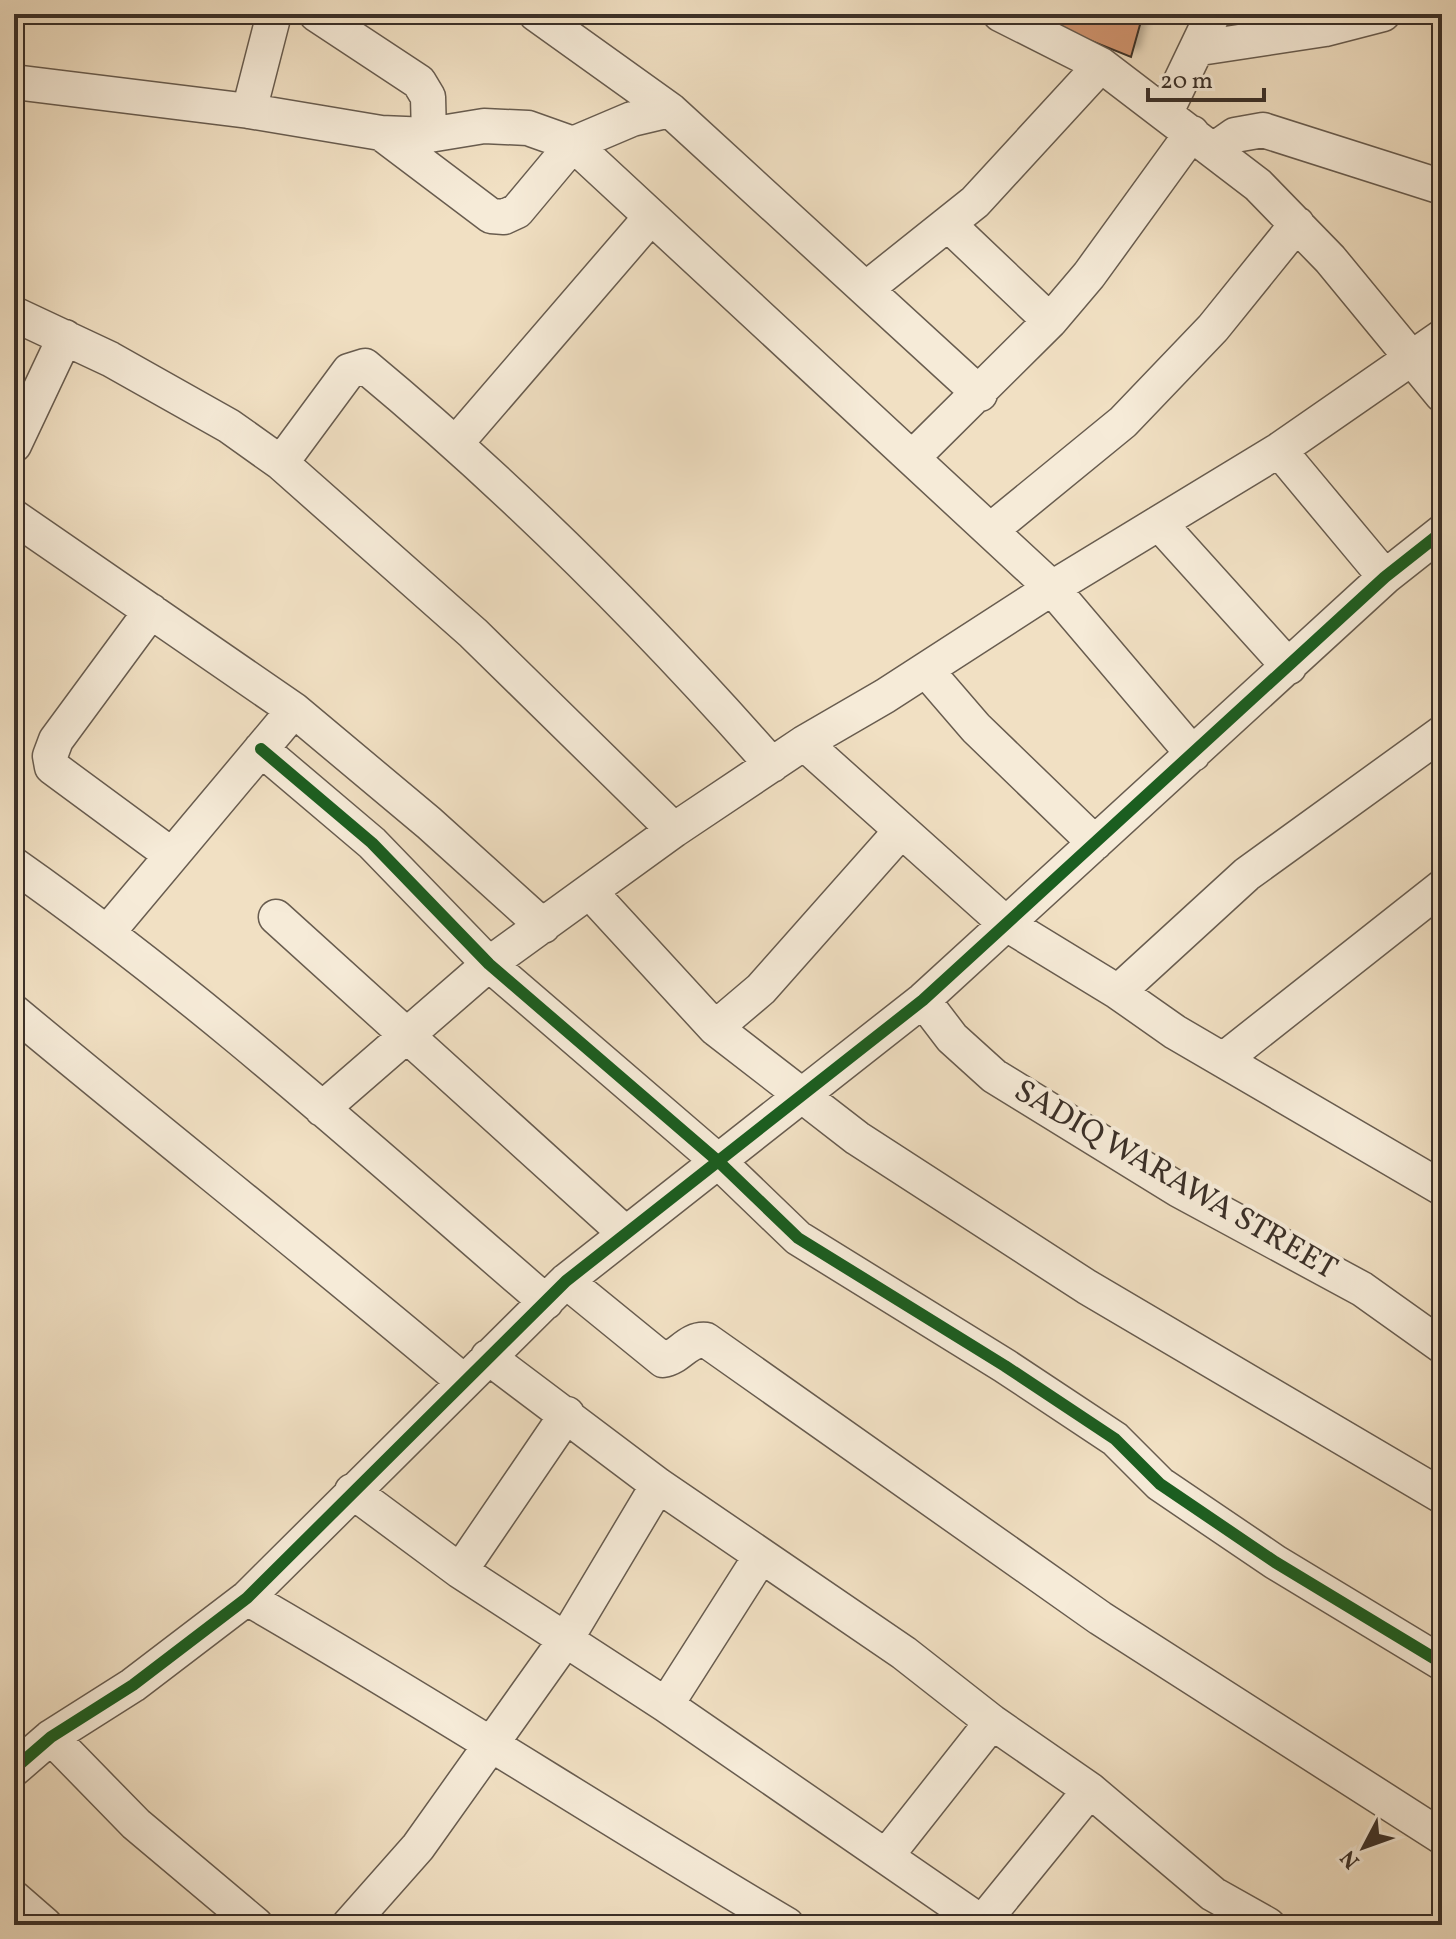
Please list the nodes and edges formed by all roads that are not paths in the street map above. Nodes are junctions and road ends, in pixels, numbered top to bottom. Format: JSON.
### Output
{"nodes":[{"id":1,"x":274,"y":14,"type":"edge"},
{"id":2,"x":316,"y":14,"type":"edge"},
{"id":3,"x":536,"y":14,"type":"edge"},
{"id":4,"x":1000,"y":14,"type":"edge"},
{"id":5,"x":1213,"y":14,"type":"edge"},
{"id":6,"x":1383,"y":14,"type":"edge"},
{"id":7,"x":1200,"y":48,"type":"junction"},
{"id":8,"x":1101,"y":65,"type":"junction"},
{"id":9,"x":14,"y":82,"type":"edge"},
{"id":10,"x":670,"y":110,"type":"junction"},
{"id":11,"x":249,"y":111,"type":"junction"},
{"id":12,"x":1166,"y":112,"type":"junction"},
{"id":13,"x":381,"y":133,"type":"junction"},
{"id":14,"x":429,"y":135,"type":"junction"},
{"id":15,"x":1204,"y":141,"type":"junction"},
{"id":16,"x":573,"y":144,"type":"junction"},
{"id":17,"x":1442,"y":187,"type":"edge"},
{"id":18,"x":650,"y":218,"type":"junction"},
{"id":19,"x":948,"y":224,"type":"junction"},
{"id":20,"x":1297,"y":224,"type":"junction"},
{"id":21,"x":866,"y":289,"type":"junction"},
{"id":22,"x":14,"y":314,"type":"edge"},
{"id":23,"x":1050,"y":321,"type":"junction"},
{"id":24,"x":65,"y":337,"type":"junction"},
{"id":25,"x":1442,"y":337,"type":"edge"},
{"id":26,"x":1410,"y":356,"type":"junction"},
{"id":27,"x":980,"y":394,"type":"junction"},
{"id":28,"x":1442,"y":395,"type":"edge"},
{"id":29,"x":457,"y":442,"type":"junction"},
{"id":30,"x":14,"y":445,"type":"edge"},
{"id":31,"x":1279,"y":450,"type":"junction"},
{"id":32,"x":913,"y":457,"type":"junction"},
{"id":33,"x":281,"y":463,"type":"junction"},
{"id":34,"x":14,"y":517,"type":"edge"},
{"id":35,"x":1159,"y":523,"type":"junction"},
{"id":36,"x":991,"y":530,"type":"junction"},
{"id":37,"x":1442,"y":532,"type":"edge"},
{"id":38,"x":1385,"y":577,"type":"junction"},
{"id":39,"x":1052,"y":588,"type":"junction"},
{"id":40,"x":151,"y":611,"type":"junction"},
{"id":41,"x":1289,"y":667,"type":"junction"},
{"id":42,"x":926,"y":670,"type":"junction"},
{"id":43,"x":294,"y":710,"type":"junction"},
{"id":44,"x":1442,"y":733,"type":"edge"},
{"id":45,"x":804,"y":743,"type":"junction"},
{"id":46,"x":261,"y":749,"type":"junction"},
{"id":47,"x":1193,"y":754,"type":"junction"},
{"id":48,"x":772,"y":765,"type":"junction"},
{"id":49,"x":674,"y":830,"type":"junction"},
{"id":50,"x":901,"y":831,"type":"junction"},
{"id":51,"x":1095,"y":843,"type":"junction"},
{"id":52,"x":170,"y":854,"type":"junction"},
{"id":53,"x":14,"y":865,"type":"edge"},
{"id":54,"x":1442,"y":887,"type":"edge"},
{"id":55,"x":590,"y":892,"type":"junction"},
{"id":56,"x":276,"y":917,"type":"dead end"},
{"id":57,"x":1005,"y":923,"type":"junction"},
{"id":58,"x":543,"y":926,"type":"junction"},
{"id":59,"x":107,"y":933,"type":"junction"},
{"id":60,"x":489,"y":964,"type":"junction"},
{"id":61,"x":1118,"y":992,"type":"junction"},
{"id":62,"x":923,"y":1000,"type":"junction"},
{"id":63,"x":14,"y":1012,"type":"edge"},
{"id":64,"x":715,"y":1028,"type":"junction"},
{"id":65,"x":405,"y":1035,"type":"junction"},
{"id":66,"x":1223,"y":1060,"type":"junction"},
{"id":67,"x":806,"y":1096,"type":"junction"},
{"id":68,"x":322,"y":1109,"type":"junction"},
{"id":69,"x":719,"y":1162,"type":"junction"},
{"id":70,"x":1442,"y":1188,"type":"edge"},
{"id":71,"x":625,"y":1233,"type":"junction"},
{"id":72,"x":556,"y":1292,"type":"junction"},
{"id":73,"x":1442,"y":1346,"type":"edge"},
{"id":74,"x":488,"y":1357,"type":"junction"},
{"id":75,"x":463,"y":1381,"type":"junction"},
{"id":76,"x":567,"y":1414,"type":"junction"},
{"id":77,"x":658,"y":1485,"type":"junction"},
{"id":78,"x":352,"y":1491,"type":"junction"},
{"id":79,"x":1442,"y":1496,"type":"edge"},
{"id":80,"x":761,"y":1556,"type":"junction"},
{"id":81,"x":460,"y":1571,"type":"junction"},
{"id":82,"x":247,"y":1598,"type":"junction"},
{"id":83,"x":566,"y":1639,"type":"junction"},
{"id":84,"x":1442,"y":1663,"type":"edge"},
{"id":85,"x":666,"y":1705,"type":"junction"},
{"id":86,"x":992,"y":1722,"type":"junction"},
{"id":87,"x":51,"y":1737,"type":"junction"},
{"id":88,"x":488,"y":1743,"type":"junction"},
{"id":89,"x":14,"y":1769,"type":"edge"},
{"id":90,"x":1090,"y":1790,"type":"junction"},
{"id":91,"x":1442,"y":1837,"type":"edge"},
{"id":92,"x":887,"y":1855,"type":"junction"},
{"id":93,"x":14,"y":1898,"type":"edge"},
{"id":94,"x":984,"y":1924,"type":"edge"},
{"id":95,"x":45,"y":1925,"type":"edge"},
{"id":96,"x":256,"y":1925,"type":"edge"},
{"id":97,"x":349,"y":1925,"type":"edge"},
{"id":98,"x":787,"y":1925,"type":"edge"},
{"id":99,"x":1268,"y":1925,"type":"edge"}],
"edges":[{"from":1,"to":11,"type":"street"},
{"from":2,"to":14,"type":"street"},
{"from":3,"to":10,"type":"street"},
{"from":4,"to":8,"type":"street"},
{"from":5,"to":7,"type":"street"},
{"from":6,"to":7,"type":"street"},
{"from":7,"to":12,"type":"street"},
{"from":8,"to":12,"type":"street"},
{"from":8,"to":19,"type":"street"},
{"from":9,"to":11,"type":"street"},
{"from":10,"to":16,"type":"street"},
{"from":10,"to":21,"type":"street"},
{"from":11,"to":13,"type":"street"},
{"from":12,"to":15,"type":"street"},
{"from":13,"to":14,"type":"street"},
{"from":13,"to":16,"type":"street"},
{"from":14,"to":16,"type":"street"},
{"from":15,"to":17,"type":"street"},
{"from":15,"to":20,"type":"street"},
{"from":15,"to":23,"type":"street"},
{"from":16,"to":18,"type":"street"},
{"from":18,"to":29,"type":"street"},
{"from":18,"to":32,"type":"street"},
{"from":19,"to":21,"type":"street"},
{"from":19,"to":23,"type":"street"},
{"from":20,"to":26,"type":"street"},
{"from":20,"to":36,"type":"street"},
{"from":21,"to":27,"type":"street"},
{"from":22,"to":24,"type":"street"},
{"from":23,"to":27,"type":"street"},
{"from":24,"to":30,"type":"street"},
{"from":24,"to":33,"type":"street"},
{"from":25,"to":26,"type":"street"},
{"from":26,"to":28,"type":"street"},
{"from":26,"to":31,"type":"street"},
{"from":27,"to":32,"type":"street"},
{"from":29,"to":33,"type":"street"},
{"from":29,"to":48,"type":"street"},
{"from":31,"to":35,"type":"street"},
{"from":31,"to":38,"type":"street"},
{"from":32,"to":36,"type":"street"},
{"from":33,"to":49,"type":"street"},
{"from":34,"to":40,"type":"street"},
{"from":35,"to":39,"type":"street"},
{"from":35,"to":41,"type":"street"},
{"from":36,"to":39,"type":"street"},
{"from":37,"to":38,"type":"street"},
{"from":38,"to":41,"type":"street"},
{"from":39,"to":42,"type":"street"},
{"from":39,"to":47,"type":"street"},
{"from":40,"to":43,"type":"street"},
{"from":40,"to":52,"type":"street"},
{"from":41,"to":47,"type":"street"},
{"from":42,"to":45,"type":"street"},
{"from":42,"to":51,"type":"street"},
{"from":43,"to":46,"type":"street"},
{"from":43,"to":58,"type":"street"},
{"from":44,"to":61,"type":"street"},
{"from":45,"to":48,"type":"street"},
{"from":45,"to":50,"type":"street"},
{"from":46,"to":52,"type":"street"},
{"from":46,"to":60,"type":"street"},
{"from":47,"to":51,"type":"street"},
{"from":48,"to":49,"type":"street"},
{"from":49,"to":55,"type":"street"},
{"from":50,"to":57,"type":"street"},
{"from":50,"to":64,"type":"street"},
{"from":51,"to":57,"type":"street"},
{"from":52,"to":59,"type":"street"},
{"from":53,"to":59,"type":"street"},
{"from":54,"to":66,"type":"street"},
{"from":55,"to":58,"type":"street"},
{"from":55,"to":64,"type":"street"},
{"from":56,"to":65,"type":"street"},
{"from":57,"to":61,"type":"street"},
{"from":57,"to":62,"type":"street"},
{"from":58,"to":60,"type":"street"},
{"from":59,"to":68,"type":"street"},
{"from":60,"to":65,"type":"street"},
{"from":60,"to":69,"type":"street"},
{"from":61,"to":66,"type":"street"},
{"from":62,"to":67,"type":"street"},
{"from":62,"to":73,"type":"street","name":"SADIQ WARAWA STREET"},
{"from":63,"to":75,"type":"street"},
{"from":64,"to":67,"type":"street"},
{"from":65,"to":68,"type":"street"},
{"from":65,"to":71,"type":"street"},
{"from":66,"to":70,"type":"street"},
{"from":67,"to":69,"type":"street"},
{"from":67,"to":79,"type":"street"},
{"from":68,"to":72,"type":"street"},
{"from":69,"to":71,"type":"street"},
{"from":69,"to":84,"type":"street"},
{"from":71,"to":72,"type":"street"},
{"from":72,"to":74,"type":"street"},
{"from":72,"to":91,"type":"street"},
{"from":74,"to":75,"type":"street"},
{"from":74,"to":76,"type":"street"},
{"from":75,"to":78,"type":"street"},
{"from":76,"to":77,"type":"street"},
{"from":76,"to":81,"type":"street"},
{"from":77,"to":80,"type":"street"},
{"from":77,"to":83,"type":"street"},
{"from":78,"to":81,"type":"street"},
{"from":78,"to":82,"type":"street"},
{"from":80,"to":85,"type":"street"},
{"from":80,"to":86,"type":"street"},
{"from":81,"to":83,"type":"street"},
{"from":82,"to":87,"type":"street"},
{"from":82,"to":88,"type":"street"},
{"from":83,"to":85,"type":"street"},
{"from":83,"to":88,"type":"street"},
{"from":85,"to":92,"type":"street"},
{"from":86,"to":90,"type":"street"},
{"from":86,"to":92,"type":"street"},
{"from":87,"to":89,"type":"street"},
{"from":87,"to":96,"type":"street"},
{"from":88,"to":97,"type":"street"},
{"from":88,"to":98,"type":"street"},
{"from":90,"to":94,"type":"street"},
{"from":90,"to":99,"type":"street"},
{"from":92,"to":94,"type":"street"},
{"from":93,"to":95,"type":"street"}]}
